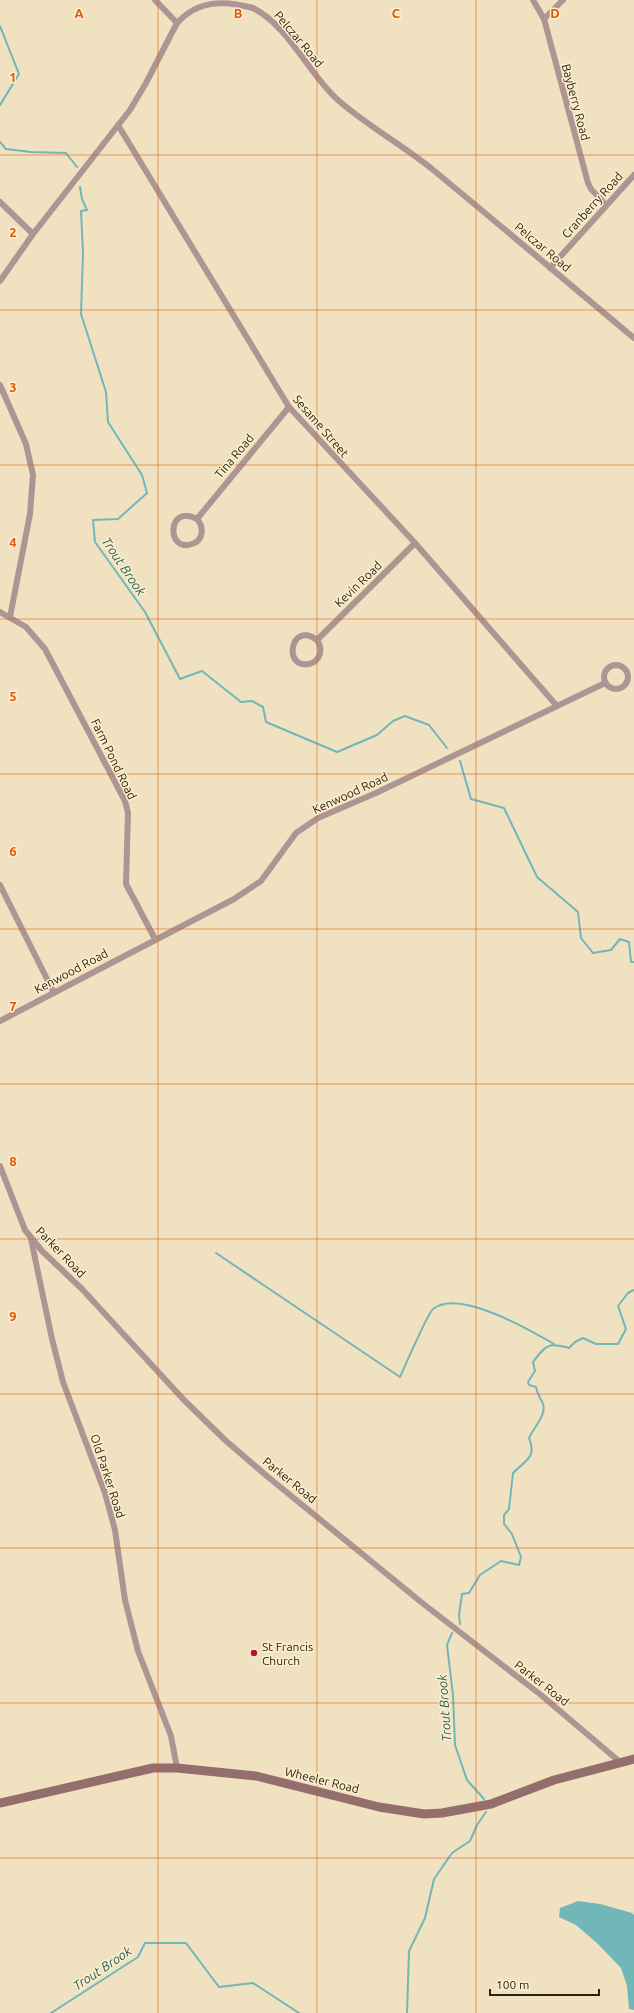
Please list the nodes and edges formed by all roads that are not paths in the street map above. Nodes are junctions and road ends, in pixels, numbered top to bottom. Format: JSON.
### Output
{"nodes":[{"id":1,"x":155,"y":0,"type":"edge"},
{"id":2,"x":533,"y":0,"type":"edge"},
{"id":3,"x":563,"y":0,"type":"edge"},
{"id":4,"x":544,"y":19,"type":"junction"},
{"id":5,"x":178,"y":23,"type":"junction"},
{"id":6,"x":118,"y":125,"type":"junction"},
{"id":7,"x":634,"y":175,"type":"edge"},
{"id":8,"x":0,"y":202,"type":"edge"},
{"id":9,"x":606,"y":205,"type":"junction"},
{"id":10,"x":33,"y":234,"type":"junction"},
{"id":11,"x":550,"y":268,"type":"junction"},
{"id":12,"x":0,"y":281,"type":"edge"},
{"id":13,"x":634,"y":338,"type":"edge"},
{"id":14,"x":0,"y":385,"type":"edge"},
{"id":15,"x":288,"y":407,"type":"junction"},
{"id":16,"x":197,"y":518,"type":"junction"},
{"id":17,"x":415,"y":544,"type":"junction"},
{"id":18,"x":0,"y":612,"type":"edge"},
{"id":19,"x":10,"y":617,"type":"junction"},
{"id":20,"x":317,"y":640,"type":"junction"},
{"id":21,"x":605,"y":683,"type":"junction"},
{"id":22,"x":557,"y":706,"type":"junction"},
{"id":23,"x":0,"y":885,"type":"edge"},
{"id":24,"x":155,"y":939,"type":"junction"},
{"id":25,"x":54,"y":993,"type":"junction"},
{"id":26,"x":0,"y":1021,"type":"edge"},
{"id":27,"x":0,"y":1166,"type":"edge"},
{"id":28,"x":31,"y":1237,"type":"junction"},
{"id":29,"x":634,"y":1759,"type":"edge"},
{"id":30,"x":620,"y":1762,"type":"junction"},
{"id":31,"x":177,"y":1768,"type":"junction"},
{"id":32,"x":0,"y":1803,"type":"edge"}],
"edges":[{"from":1,"to":5,"type":"street"},
{"from":2,"to":4,"type":"street","name":"Bayberry Road"},
{"from":3,"to":4,"type":"street"},
{"from":4,"to":9,"type":"street","name":"Bayberry Road"},
{"from":5,"to":6,"type":"street","name":"Pelczar Road"},
{"from":5,"to":11,"type":"street","name":"Pelczar Road"},
{"from":6,"to":10,"type":"street","name":"Pelczar Road"},
{"from":6,"to":15,"type":"street","name":"Sesame Street"},
{"from":7,"to":9,"type":"street","name":"Cranberry Road"},
{"from":8,"to":10,"type":"street"},
{"from":9,"to":11,"type":"street","name":"Cranberry Road"},
{"from":10,"to":12,"type":"street","name":"Pelczar Road"},
{"from":11,"to":13,"type":"street","name":"Pelczar Road"},
{"from":14,"to":19,"type":"street"},
{"from":15,"to":16,"type":"street","name":"Tina Road"},
{"from":15,"to":17,"type":"street","name":"Sesame Street"},
{"from":16,"to":16,"type":"street"},
{"from":17,"to":20,"type":"street","name":"Kevin Road"},
{"from":17,"to":22,"type":"street","name":"Sesame Street"},
{"from":18,"to":19,"type":"street","name":"Farm Pond Road"},
{"from":19,"to":24,"type":"street","name":"Farm Pond Road"},
{"from":20,"to":20,"type":"street"},
{"from":21,"to":21,"type":"street"},
{"from":21,"to":22,"type":"street","name":"Kenwood Road"},
{"from":22,"to":24,"type":"street","name":"Kenwood Road"},
{"from":23,"to":25,"type":"street"},
{"from":24,"to":25,"type":"street","name":"Kenwood Road"},
{"from":25,"to":26,"type":"street","name":"Kenwood Road"},
{"from":27,"to":28,"type":"street","name":"Parker Road"},
{"from":28,"to":30,"type":"street","name":"Parker Road"},
{"from":28,"to":31,"type":"street","name":"Old Parker Road"},
{"from":29,"to":30,"type":"street","name":"Wheeler Road"},
{"from":30,"to":31,"type":"street","name":"Wheeler Road"},
{"from":31,"to":32,"type":"street","name":"Wheeler Road"}]}
